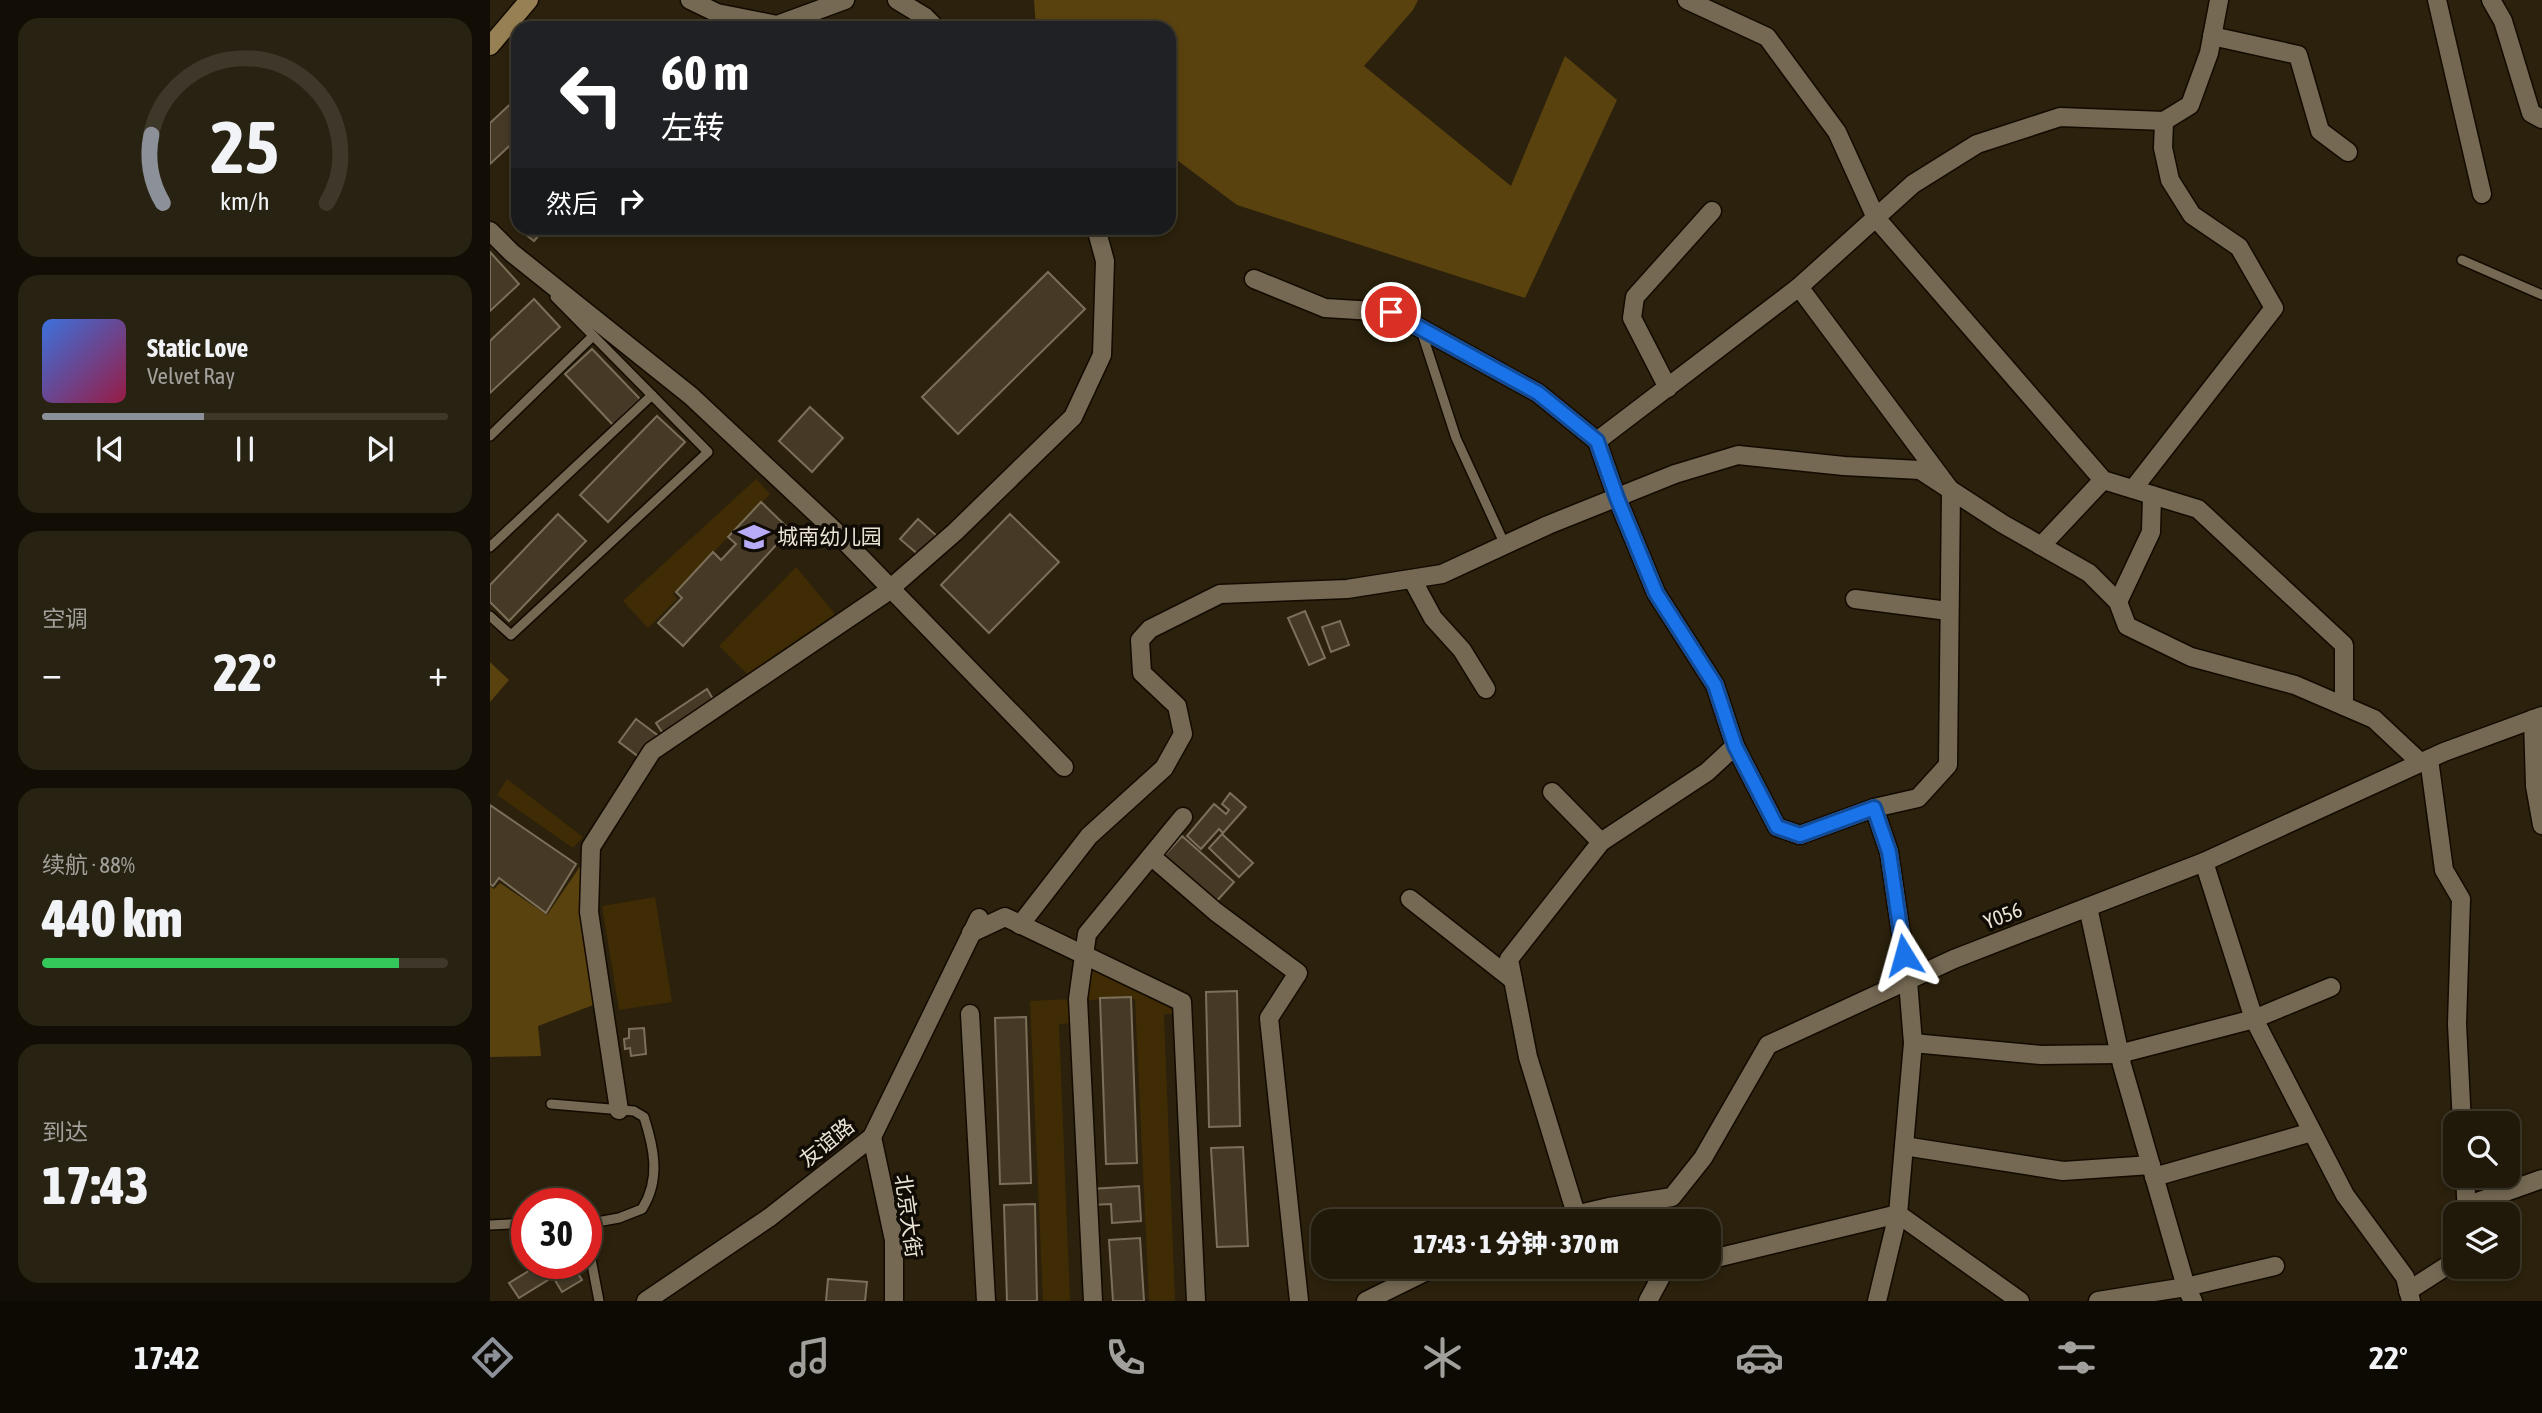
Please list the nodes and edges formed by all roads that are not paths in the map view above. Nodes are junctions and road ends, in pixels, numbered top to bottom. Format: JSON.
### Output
{"nodes":[{"id":1,"x":529,"y":0,"type":"edge"},
{"id":2,"x":690,"y":0,"type":"edge"},
{"id":3,"x":845,"y":0,"type":"edge"},
{"id":4,"x":897,"y":0,"type":"edge"},
{"id":5,"x":1687,"y":0,"type":"edge"},
{"id":6,"x":2219,"y":0,"type":"edge"},
{"id":7,"x":2437,"y":0,"type":"edge"},
{"id":8,"x":2491,"y":0,"type":"edge"},
{"id":9,"x":2502,"y":0,"type":"edge"},
{"id":10,"x":511,"y":21,"type":"edge"},
{"id":11,"x":511,"y":21,"type":"edge"},
{"id":12,"x":757,"y":21,"type":"edge"},
{"id":13,"x":788,"y":21,"type":"edge"},
{"id":14,"x":929,"y":21,"type":"edge"},
{"id":15,"x":2502,"y":21,"type":"junction"},
{"id":16,"x":2212,"y":36,"type":"junction"},
{"id":17,"x":490,"y":46,"type":"edge"},
{"id":18,"x":2542,"y":120,"type":"edge"},
{"id":19,"x":2164,"y":121,"type":"junction"},
{"id":20,"x":2348,"y":152,"type":"dead end"},
{"id":21,"x":2482,"y":194,"type":"dead end"},
{"id":22,"x":1712,"y":211,"type":"dead end"},
{"id":23,"x":1876,"y":218,"type":"junction"},
{"id":24,"x":490,"y":231,"type":"edge"},
{"id":25,"x":1098,"y":235,"type":"edge"},
{"id":26,"x":512,"y":253,"type":"junction"},
{"id":27,"x":2462,"y":260,"type":"dead end"},
{"id":28,"x":1254,"y":279,"type":"dead end"},
{"id":29,"x":1799,"y":287,"type":"junction"},
{"id":30,"x":2542,"y":295,"type":"edge"},
{"id":31,"x":1421,"y":329,"type":"junction"},
{"id":32,"x":593,"y":336,"type":"junction"},
{"id":33,"x":1668,"y":388,"type":"junction"},
{"id":34,"x":652,"y":396,"type":"junction"},
{"id":35,"x":490,"y":436,"type":"edge"},
{"id":36,"x":1597,"y":441,"type":"junction"},
{"id":37,"x":2103,"y":480,"type":"junction"},
{"id":38,"x":2133,"y":489,"type":"junction"},
{"id":39,"x":1951,"y":491,"type":"junction"},
{"id":40,"x":2152,"y":495,"type":"junction"},
{"id":41,"x":1617,"y":498,"type":"junction"},
{"id":42,"x":1505,"y":545,"type":"junction"},
{"id":43,"x":2041,"y":546,"type":"junction"},
{"id":44,"x":490,"y":547,"type":"edge"},
{"id":45,"x":1412,"y":579,"type":"junction"},
{"id":46,"x":891,"y":588,"type":"junction"},
{"id":47,"x":1855,"y":599,"type":"dead end"},
{"id":48,"x":2118,"y":602,"type":"junction"},
{"id":49,"x":1948,"y":611,"type":"junction"},
{"id":50,"x":490,"y":616,"type":"edge"},
{"id":51,"x":1486,"y":689,"type":"dead end"},
{"id":52,"x":2344,"y":706,"type":"junction"},
{"id":53,"x":2537,"y":718,"type":"edge"},
{"id":54,"x":1735,"y":746,"type":"junction"},
{"id":55,"x":2425,"y":761,"type":"junction"},
{"id":56,"x":1064,"y":767,"type":"dead end"},
{"id":57,"x":1552,"y":792,"type":"dead end"},
{"id":58,"x":1874,"y":808,"type":"junction"},
{"id":59,"x":1183,"y":817,"type":"dead end"},
{"id":60,"x":2542,"y":825,"type":"edge"},
{"id":61,"x":1601,"y":842,"type":"junction"},
{"id":62,"x":1150,"y":856,"type":"junction"},
{"id":63,"x":2204,"y":862,"type":"junction"},
{"id":64,"x":1410,"y":899,"type":"dead end"},
{"id":65,"x":2088,"y":907,"type":"junction"},
{"id":66,"x":1020,"y":925,"type":"junction"},
{"id":67,"x":1083,"y":956,"type":"junction"},
{"id":68,"x":1513,"y":981,"type":"junction"},
{"id":69,"x":1908,"y":981,"type":"junction"},
{"id":70,"x":2331,"y":987,"type":"dead end"},
{"id":71,"x":970,"y":1013,"type":"dead end"},
{"id":72,"x":2254,"y":1018,"type":"junction"},
{"id":73,"x":1913,"y":1044,"type":"junction"},
{"id":74,"x":2119,"y":1054,"type":"junction"},
{"id":75,"x":551,"y":1104,"type":"dead end"},
{"id":76,"x":619,"y":1110,"type":"junction"},
{"id":77,"x":2461,"y":1111,"type":"edge"},
{"id":78,"x":2312,"y":1132,"type":"junction"},
{"id":79,"x":872,"y":1137,"type":"junction"},
{"id":80,"x":1904,"y":1146,"type":"junction"},
{"id":81,"x":2153,"y":1171,"type":"junction"},
{"id":82,"x":2542,"y":1179,"type":"edge"},
{"id":83,"x":2486,"y":1202,"type":"edge"},
{"id":84,"x":1579,"y":1209,"type":"edge"},
{"id":85,"x":1621,"y":1209,"type":"edge"},
{"id":86,"x":1898,"y":1214,"type":"junction"},
{"id":87,"x":602,"y":1221,"type":"edge"},
{"id":88,"x":511,"y":1224,"type":"edge"},
{"id":89,"x":490,"y":1225,"type":"edge"},
{"id":90,"x":1721,"y":1257,"type":"edge"},
{"id":91,"x":2276,"y":1266,"type":"dead end"},
{"id":92,"x":2443,"y":1270,"type":"edge"},
{"id":93,"x":595,"y":1279,"type":"edge"},
{"id":94,"x":1411,"y":1279,"type":"edge"},
{"id":95,"x":1661,"y":1279,"type":"edge"},
{"id":96,"x":2190,"y":1294,"type":"edge"},
{"id":97,"x":2410,"y":1296,"type":"edge"},
{"id":98,"x":599,"y":1301,"type":"edge"},
{"id":99,"x":646,"y":1301,"type":"edge"},
{"id":100,"x":894,"y":1301,"type":"edge"},
{"id":101,"x":986,"y":1301,"type":"edge"},
{"id":102,"x":1093,"y":1301,"type":"edge"},
{"id":103,"x":1196,"y":1301,"type":"edge"},
{"id":104,"x":1299,"y":1301,"type":"edge"},
{"id":105,"x":1366,"y":1301,"type":"edge"},
{"id":106,"x":1648,"y":1301,"type":"edge"},
{"id":107,"x":1877,"y":1301,"type":"edge"},
{"id":108,"x":2020,"y":1301,"type":"edge"},
{"id":109,"x":2098,"y":1301,"type":"edge"}],
"edges":[{"from":1,"to":11,"type":"main road"},
{"from":2,"to":12,"type":"street"},
{"from":3,"to":13,"type":"street"},
{"from":4,"to":14,"type":"street"},
{"from":5,"to":23,"type":"street"},
{"from":6,"to":16,"type":"street"},
{"from":7,"to":21,"type":"street"},
{"from":8,"to":15,"type":"street"},
{"from":9,"to":15,"type":"street"},
{"from":10,"to":17,"type":"main road"},
{"from":15,"to":18,"type":"street"},
{"from":16,"to":19,"type":"street"},
{"from":16,"to":20,"type":"street"},
{"from":19,"to":23,"type":"street"},
{"from":19,"to":38,"type":"street"},
{"from":22,"to":33,"type":"street"},
{"from":23,"to":29,"type":"street"},
{"from":23,"to":37,"type":"street"},
{"from":24,"to":26,"type":"street"},
{"from":25,"to":46,"type":"street"},
{"from":26,"to":32,"type":"lane"},
{"from":26,"to":46,"type":"street"},
{"from":27,"to":30,"type":"lane"},
{"from":28,"to":31,"type":"street"},
{"from":29,"to":33,"type":"street"},
{"from":29,"to":39,"type":"street"},
{"from":31,"to":36,"type":"street"},
{"from":31,"to":42,"type":"lane"},
{"from":32,"to":34,"type":"lane"},
{"from":32,"to":35,"type":"lane"},
{"from":33,"to":36,"type":"street"},
{"from":34,"to":44,"type":"lane"},
{"from":34,"to":50,"type":"lane"},
{"from":36,"to":41,"type":"street"},
{"from":37,"to":38,"type":"street"},
{"from":37,"to":43,"type":"street"},
{"from":38,"to":40,"type":"street"},
{"from":39,"to":41,"type":"street"},
{"from":39,"to":43,"type":"street"},
{"from":39,"to":49,"type":"street"},
{"from":40,"to":48,"type":"street"},
{"from":40,"to":52,"type":"street"},
{"from":41,"to":42,"type":"street"},
{"from":41,"to":54,"type":"street"},
{"from":42,"to":45,"type":"street"},
{"from":43,"to":48,"type":"street"},
{"from":45,"to":51,"type":"street"},
{"from":45,"to":66,"type":"street"},
{"from":46,"to":56,"type":"street"},
{"from":46,"to":76,"type":"street"},
{"from":47,"to":49,"type":"street"},
{"from":48,"to":52,"type":"street"},
{"from":49,"to":58,"type":"street"},
{"from":52,"to":55,"type":"street"},
{"from":53,"to":55,"type":"street","name":"Y056","number":"Y056"},
{"from":53,"to":60,"type":"street"},
{"from":54,"to":58,"type":"street"},
{"from":54,"to":61,"type":"street"},
{"from":55,"to":63,"type":"street","name":"Y056","number":"Y056"},
{"from":55,"to":77,"type":"street"},
{"from":57,"to":61,"type":"street"},
{"from":58,"to":69,"type":"street"},
{"from":59,"to":62,"type":"street"},
{"from":61,"to":68,"type":"street"},
{"from":62,"to":67,"type":"street"},
{"from":62,"to":104,"type":"street"},
{"from":63,"to":65,"type":"street","name":"Y056","number":"Y056"},
{"from":63,"to":72,"type":"street"},
{"from":64,"to":68,"type":"street"},
{"from":65,"to":69,"type":"street","name":"Y056","number":"Y056"},
{"from":65,"to":74,"type":"street"},
{"from":66,"to":67,"type":"street"},
{"from":66,"to":79,"type":"street","name":"友谊路"},
{"from":67,"to":102,"type":"street"},
{"from":67,"to":103,"type":"street"},
{"from":68,"to":84,"type":"street"},
{"from":69,"to":73,"type":"street"},
{"from":69,"to":85,"type":"street","name":"Y056","number":"Y056"},
{"from":70,"to":72,"type":"street"},
{"from":71,"to":101,"type":"street"},
{"from":72,"to":74,"type":"street"},
{"from":72,"to":78,"type":"street"},
{"from":73,"to":74,"type":"street"},
{"from":73,"to":80,"type":"street"},
{"from":74,"to":81,"type":"street"},
{"from":75,"to":76,"type":"lane"},
{"from":76,"to":87,"type":"lane"},
{"from":78,"to":81,"type":"street"},
{"from":78,"to":97,"type":"street"},
{"from":79,"to":99,"type":"street","name":"友谊路"},
{"from":79,"to":100,"type":"street","name":"北京大街"},
{"from":80,"to":81,"type":"street"},
{"from":80,"to":86,"type":"street"},
{"from":81,"to":96,"type":"street"},
{"from":82,"to":83,"type":"street"},
{"from":86,"to":90,"type":"street"},
{"from":86,"to":107,"type":"street"},
{"from":86,"to":108,"type":"street"},
{"from":88,"to":89,"type":"lane"},
{"from":91,"to":96,"type":"street"},
{"from":92,"to":97,"type":"street"},
{"from":93,"to":98,"type":"lane"},
{"from":94,"to":105,"type":"street"},
{"from":95,"to":106,"type":"street"},
{"from":96,"to":109,"type":"street"}]}
